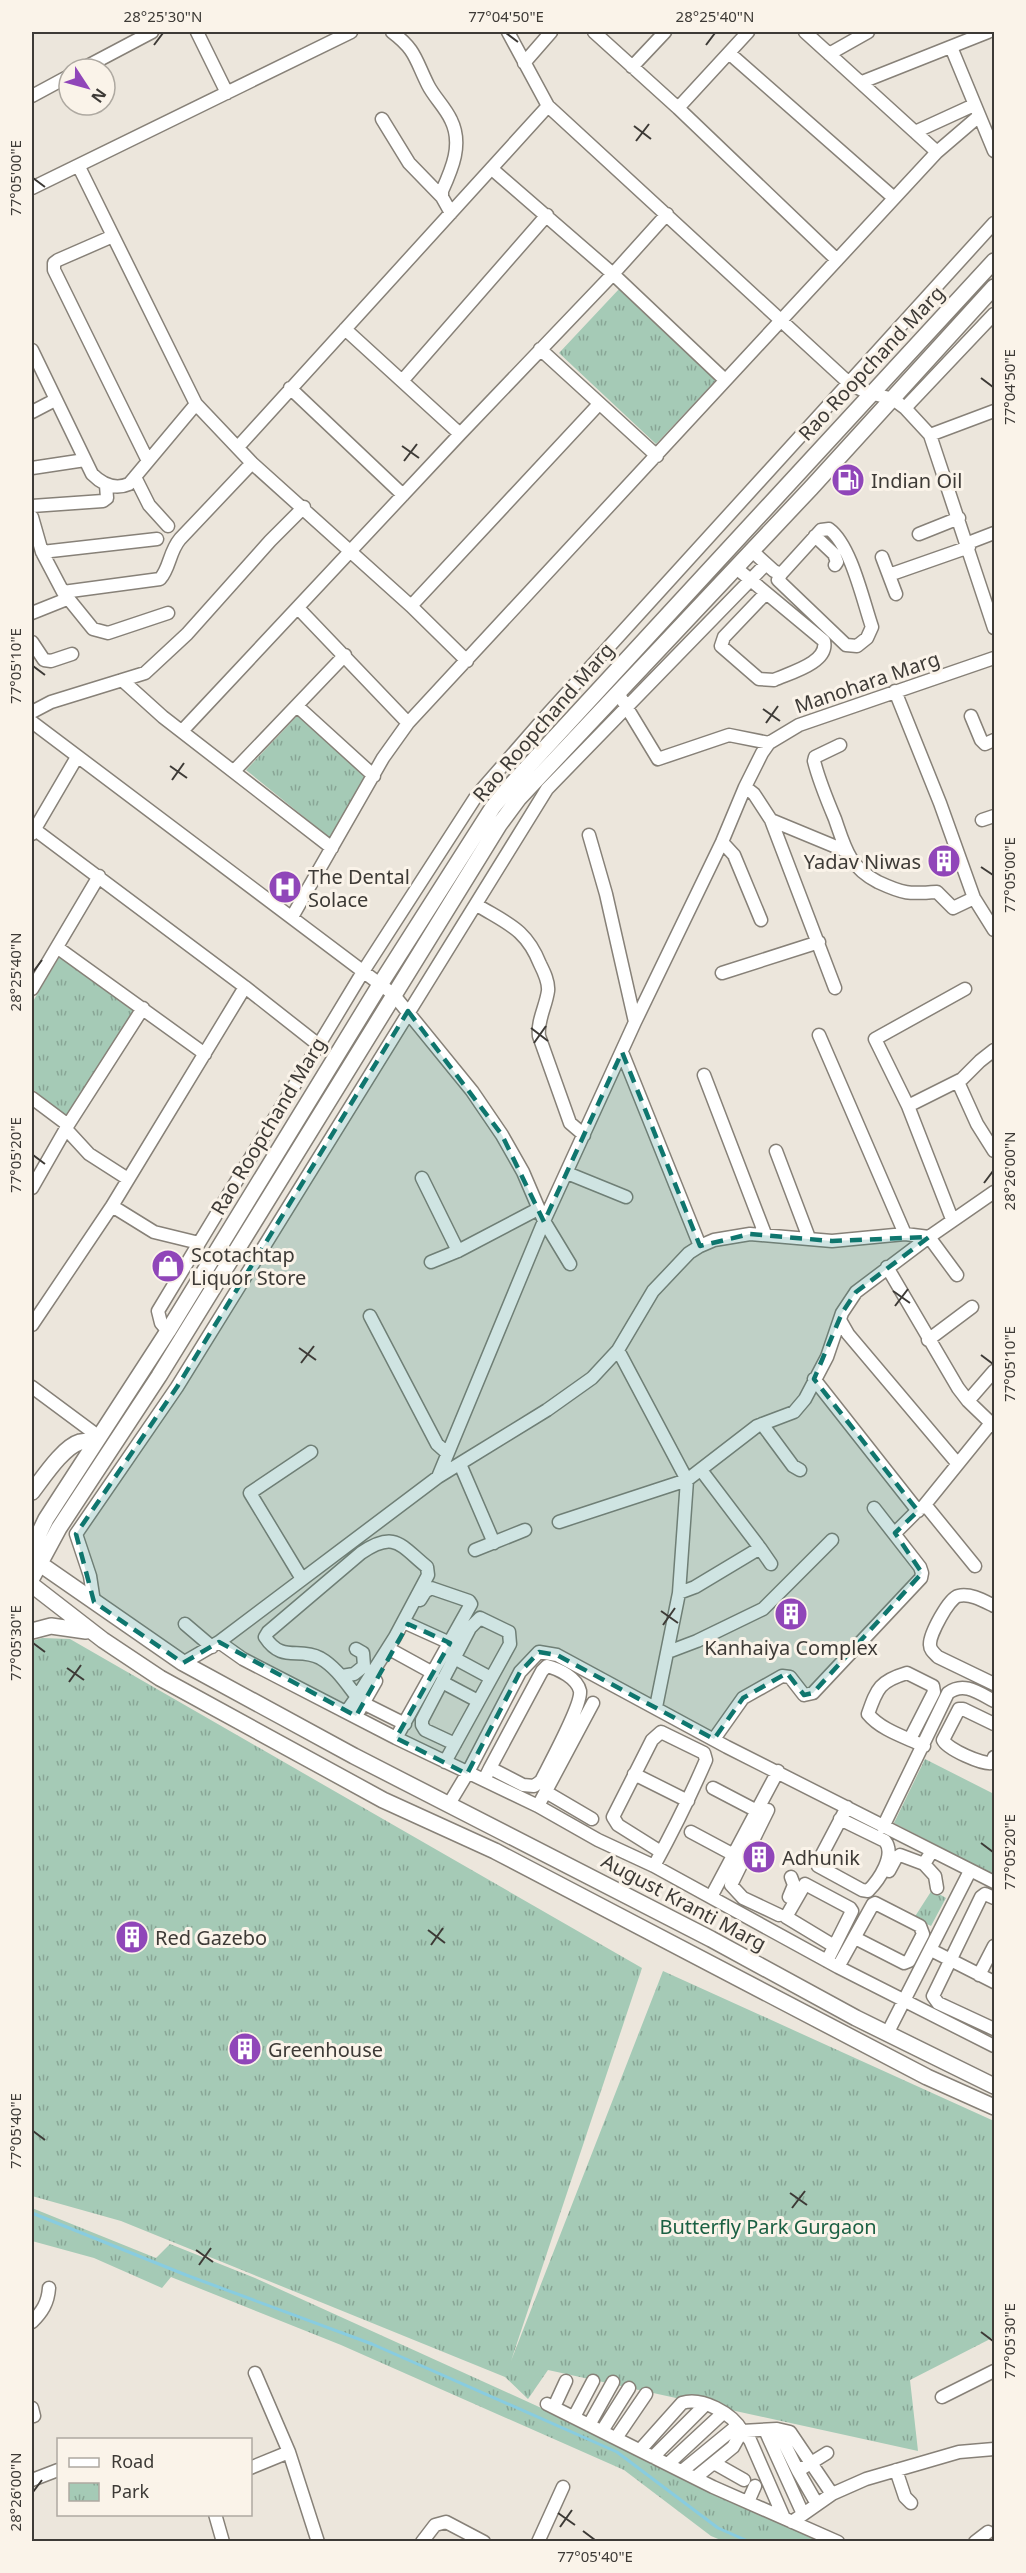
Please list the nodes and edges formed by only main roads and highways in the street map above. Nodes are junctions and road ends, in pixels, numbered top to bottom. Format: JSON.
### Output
{"nodes":[{"id":1,"x":994,"y":261,"type":"edge"},
{"id":2,"x":994,"y":287,"type":"edge"},
{"id":3,"x":97,"y":1439,"type":"junction"},
{"id":4,"x":32,"y":1492,"type":"edge"},
{"id":5,"x":32,"y":1548,"type":"edge"},
{"id":6,"x":36,"y":1561,"type":"edge"},
{"id":7,"x":32,"y":1578,"type":"edge"},
{"id":8,"x":32,"y":1585,"type":"edge"},
{"id":9,"x":32,"y":1631,"type":"edge"},
{"id":10,"x":92,"y":1632,"type":"junction"},
{"id":11,"x":354,"y":1756,"type":"junction"},
{"id":12,"x":397,"y":1777,"type":"junction"},
{"id":13,"x":342,"y":1778,"type":"junction"},
{"id":14,"x":383,"y":1800,"type":"junction"},
{"id":15,"x":663,"y":1915,"type":"junction"},
{"id":16,"x":652,"y":1935,"type":"junction"},
{"id":17,"x":994,"y":2086,"type":"edge"},
{"id":18,"x":994,"y":2107,"type":"edge"}],
"edges":[{"from":1,"to":3,"type":"main road","name":"Rao Roopchand Marg"},
{"from":2,"to":6,"type":"main road","name":"Rao Roopchand Marg"},
{"from":3,"to":4,"type":"main road"},
{"from":3,"to":5,"type":"main road","name":"Rao Roopchand Marg"},
{"from":6,"to":7,"type":"main road","name":"Rao Roopchand Marg"},
{"from":6,"to":11,"type":"main road","name":"August Kranti Marg"},
{"from":8,"to":10,"type":"main road"},
{"from":9,"to":10,"type":"main road"},
{"from":10,"to":13,"type":"main road"},
{"from":11,"to":12,"type":"main road","name":"August Kranti Marg"},
{"from":11,"to":13,"type":"main road"},
{"from":12,"to":14,"type":"main road"},
{"from":12,"to":15,"type":"main road","name":"August Kranti Marg"},
{"from":13,"to":14,"type":"main road"},
{"from":14,"to":16,"type":"main road"},
{"from":15,"to":16,"type":"main road"},
{"from":15,"to":17,"type":"main road","name":"August Kranti Marg"},
{"from":16,"to":18,"type":"main road"}]}
